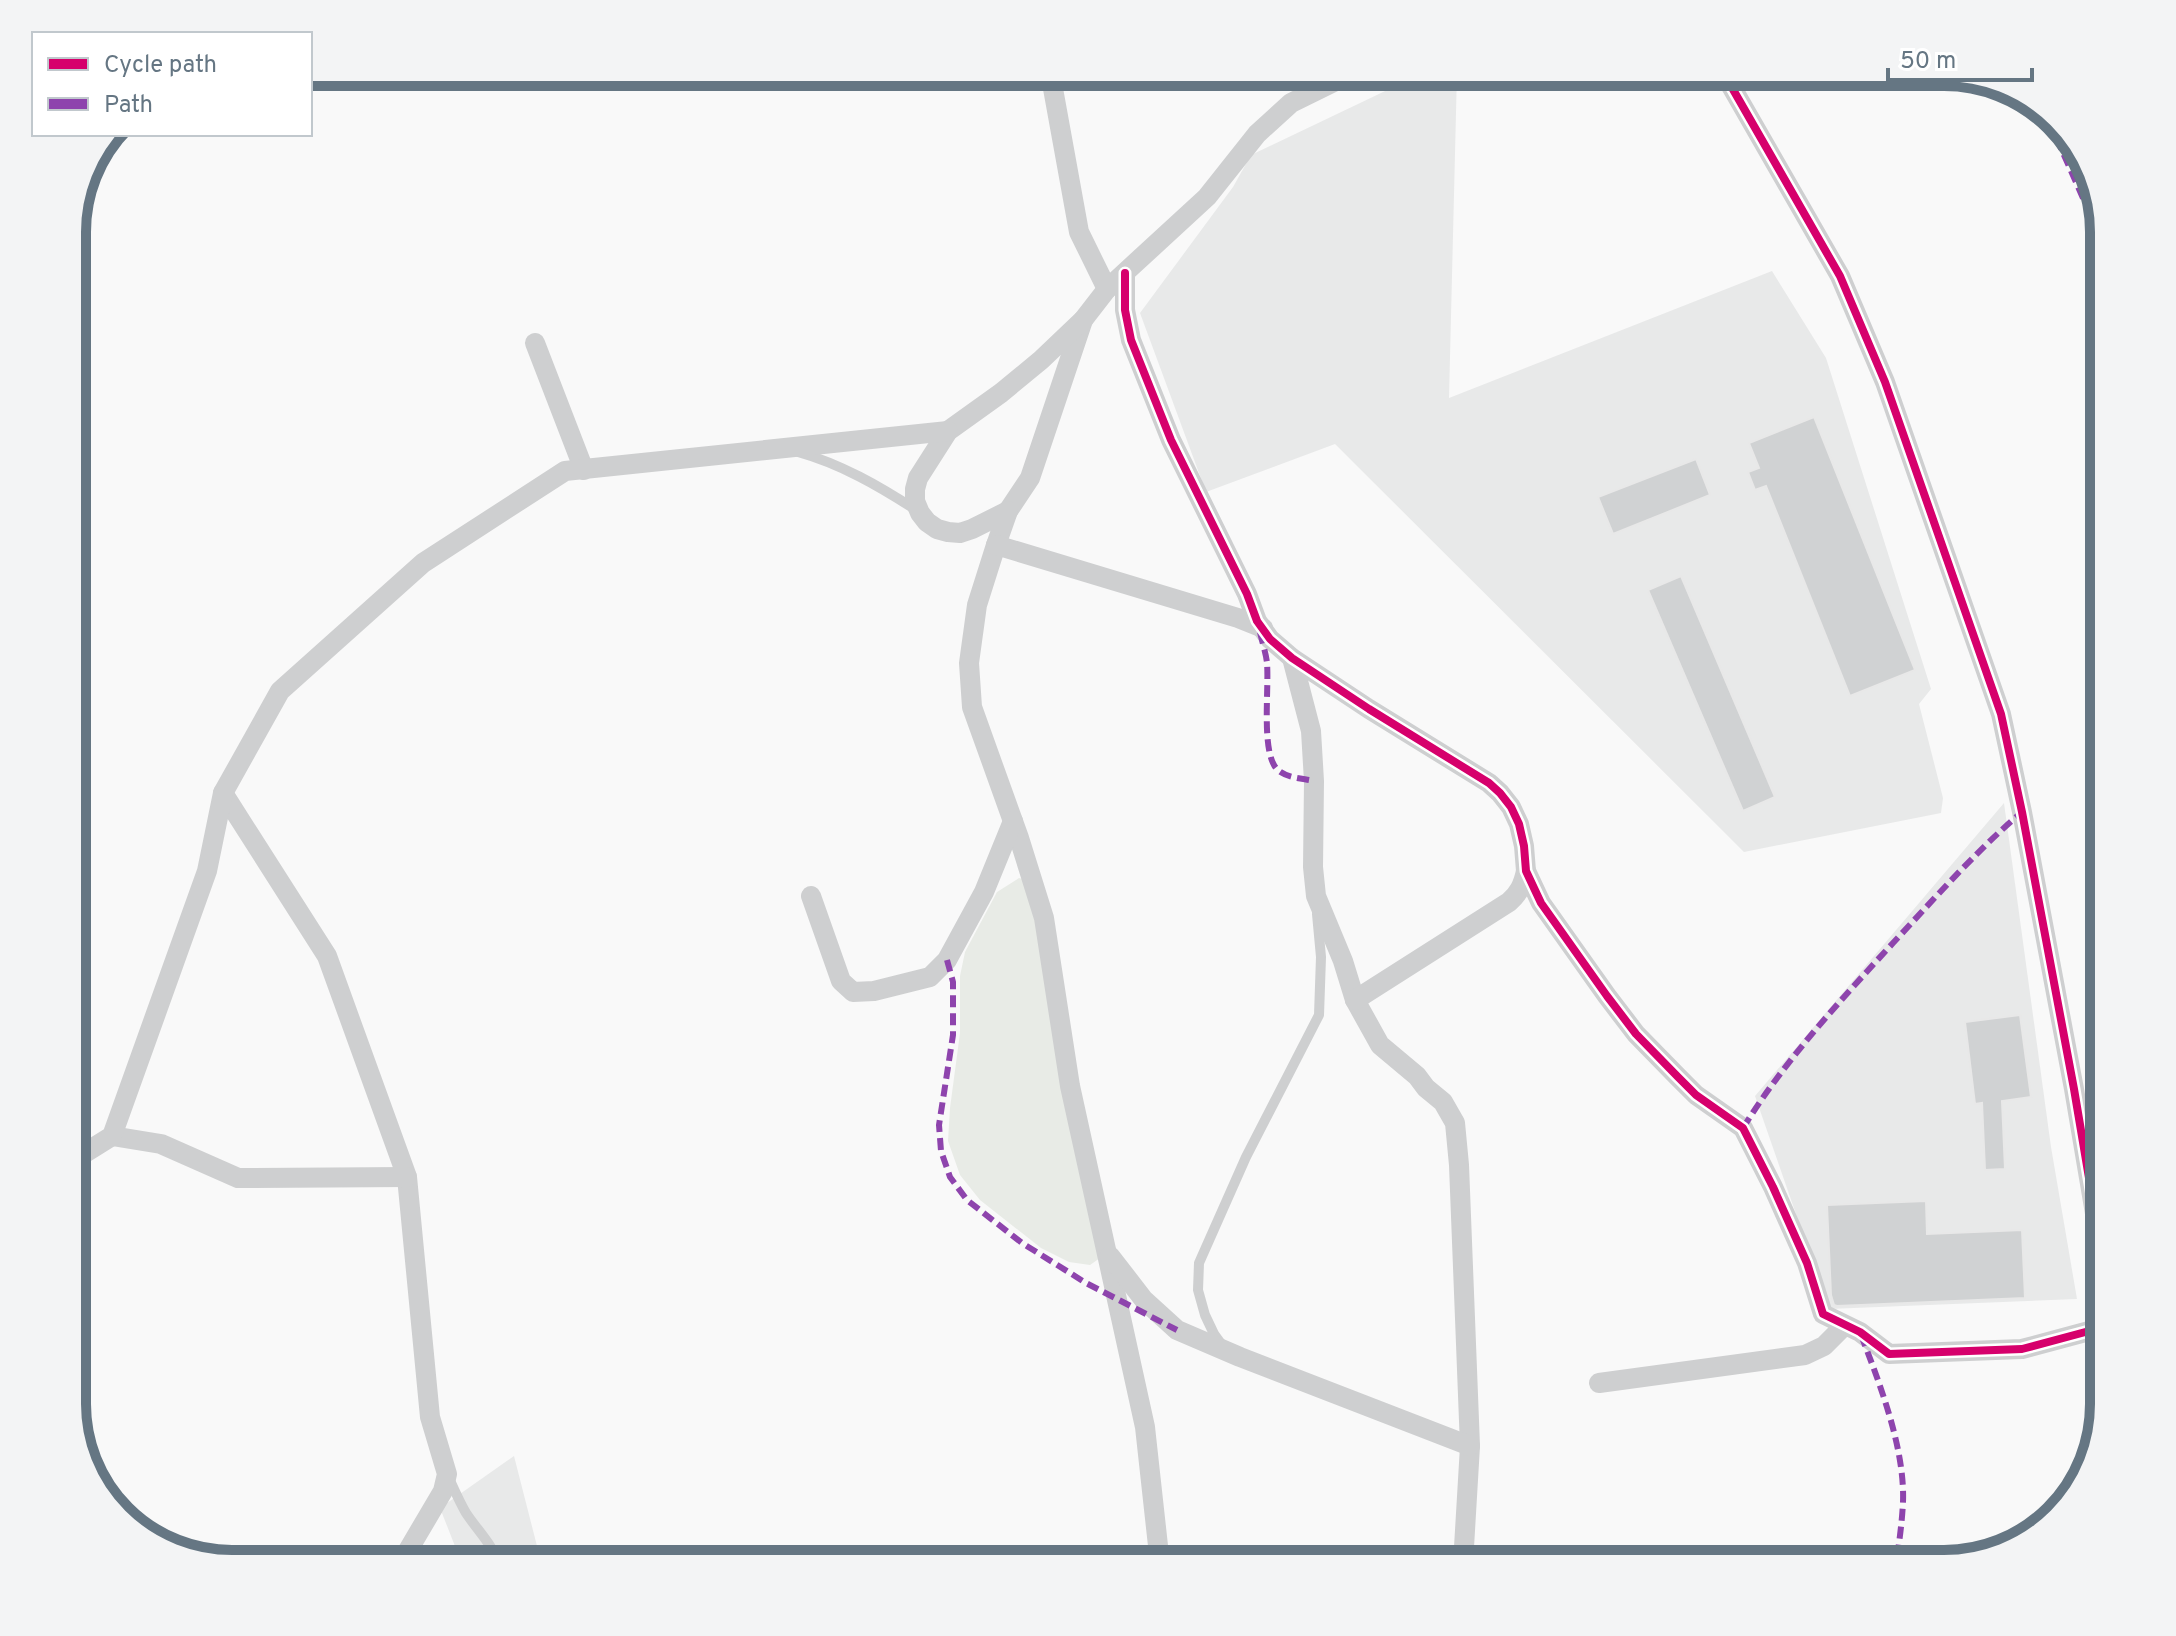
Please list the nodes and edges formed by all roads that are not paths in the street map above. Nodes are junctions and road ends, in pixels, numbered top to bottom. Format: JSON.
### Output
{"nodes":[{"id":1,"x":1053,"y":86,"type":"edge"},
{"id":2,"x":1326,"y":86,"type":"edge"},
{"id":3,"x":1731,"y":86,"type":"edge"},
{"id":4,"x":1125,"y":273,"type":"junction"},
{"id":5,"x":1107,"y":289,"type":"junction"},
{"id":6,"x":1083,"y":320,"type":"junction"},
{"id":7,"x":535,"y":343,"type":"dead end"},
{"id":8,"x":948,"y":431,"type":"junction"},
{"id":9,"x":785,"y":449,"type":"junction"},
{"id":10,"x":584,"y":470,"type":"junction"},
{"id":11,"x":1008,"y":511,"type":"junction"},
{"id":12,"x":920,"y":513,"type":"junction"},
{"id":13,"x":996,"y":545,"type":"junction"},
{"id":14,"x":1263,"y":628,"type":"junction"},
{"id":15,"x":1292,"y":658,"type":"junction"},
{"id":16,"x":223,"y":793,"type":"junction"},
{"id":17,"x":1013,"y":821,"type":"junction"},
{"id":18,"x":1526,"y":871,"type":"junction"},
{"id":19,"x":811,"y":896,"type":"dead end"},
{"id":20,"x":1316,"y":896,"type":"junction"},
{"id":21,"x":1355,"y":1000,"type":"junction"},
{"id":22,"x":112,"y":1136,"type":"junction"},
{"id":23,"x":86,"y":1152,"type":"edge"},
{"id":24,"x":407,"y":1177,"type":"junction"},
{"id":25,"x":2090,"y":1184,"type":"edge"},
{"id":26,"x":1105,"y":1250,"type":"junction"},
{"id":27,"x":1844,"y":1326,"type":"junction"},
{"id":28,"x":2090,"y":1331,"type":"edge"},
{"id":29,"x":1228,"y":1352,"type":"junction"},
{"id":30,"x":1599,"y":1383,"type":"dead end"},
{"id":31,"x":1470,"y":1446,"type":"junction"},
{"id":32,"x":447,"y":1474,"type":"junction"},
{"id":33,"x":408,"y":1550,"type":"edge"},
{"id":34,"x":492,"y":1550,"type":"edge"},
{"id":35,"x":1158,"y":1550,"type":"edge"},
{"id":36,"x":1464,"y":1550,"type":"edge"}],
"edges":[{"from":1,"to":5,"type":"street"},
{"from":2,"to":4,"type":"street"},
{"from":3,"to":25,"type":"street"},
{"from":4,"to":5,"type":"street"},
{"from":4,"to":14,"type":"street"},
{"from":5,"to":6,"type":"street"},
{"from":6,"to":8,"type":"street"},
{"from":6,"to":11,"type":"street"},
{"from":7,"to":10,"type":"street"},
{"from":8,"to":9,"type":"street"},
{"from":8,"to":12,"type":"street"},
{"from":9,"to":10,"type":"street"},
{"from":9,"to":12,"type":"lane"},
{"from":10,"to":16,"type":"street"},
{"from":11,"to":12,"type":"street"},
{"from":11,"to":13,"type":"street"},
{"from":13,"to":14,"type":"street"},
{"from":13,"to":17,"type":"street"},
{"from":14,"to":15,"type":"street"},
{"from":15,"to":18,"type":"street"},
{"from":15,"to":20,"type":"street"},
{"from":16,"to":22,"type":"street"},
{"from":16,"to":24,"type":"street"},
{"from":17,"to":19,"type":"street"},
{"from":17,"to":26,"type":"street"},
{"from":18,"to":21,"type":"street"},
{"from":18,"to":27,"type":"street"},
{"from":20,"to":21,"type":"street"},
{"from":20,"to":29,"type":"lane"},
{"from":21,"to":31,"type":"street"},
{"from":22,"to":23,"type":"street"},
{"from":22,"to":24,"type":"street"},
{"from":24,"to":32,"type":"street"},
{"from":26,"to":29,"type":"street"},
{"from":26,"to":35,"type":"street"},
{"from":27,"to":28,"type":"street"},
{"from":27,"to":30,"type":"street"},
{"from":29,"to":31,"type":"street"},
{"from":31,"to":36,"type":"street"},
{"from":32,"to":33,"type":"street"},
{"from":32,"to":34,"type":"lane"}]}
